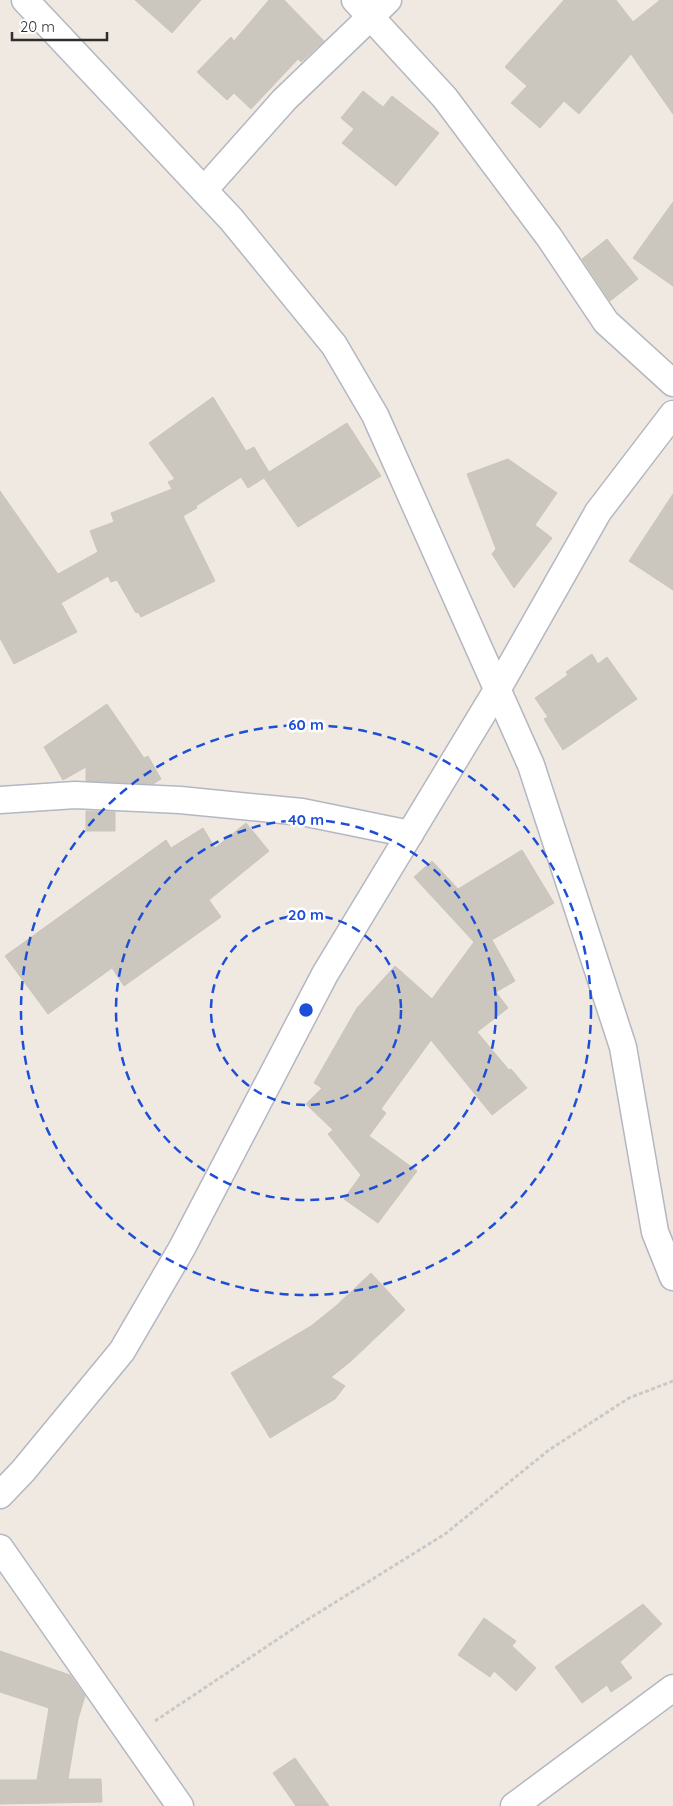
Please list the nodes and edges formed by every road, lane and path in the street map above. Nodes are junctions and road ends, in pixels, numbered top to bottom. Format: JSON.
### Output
{"nodes":[{"id":1,"x":25,"y":0,"type":"edge"},
{"id":2,"x":371,"y":5,"type":"edge"},
{"id":3,"x":204,"y":190,"type":"junction"},
{"id":4,"x":673,"y":384,"type":"edge"},
{"id":5,"x":673,"y":414,"type":"edge"},
{"id":6,"x":496,"y":690,"type":"junction"},
{"id":7,"x":0,"y":800,"type":"edge"},
{"id":8,"x":410,"y":834,"type":"junction"},
{"id":9,"x":673,"y":1277,"type":"edge"},
{"id":10,"x":673,"y":1381,"type":"edge"},
{"id":11,"x":0,"y":1495,"type":"edge"},
{"id":12,"x":0,"y":1548,"type":"edge"},
{"id":13,"x":673,"y":1688,"type":"edge"},
{"id":14,"x":132,"y":1736,"type":"junction"},
{"id":15,"x":180,"y":1806,"type":"edge"},
{"id":16,"x":514,"y":1806,"type":"edge"}],
"edges":[{"from":1,"to":3,"type":"street"},
{"from":2,"to":3,"type":"street"},
{"from":2,"to":4,"type":"street"},
{"from":3,"to":6,"type":"street"},
{"from":5,"to":6,"type":"street"},
{"from":6,"to":8,"type":"street"},
{"from":6,"to":9,"type":"street"},
{"from":7,"to":8,"type":"street"},
{"from":8,"to":11,"type":"street"},
{"from":10,"to":14,"type":"path"},
{"from":12,"to":14,"type":"street"},
{"from":13,"to":16,"type":"street"},
{"from":14,"to":15,"type":"street"}]}
